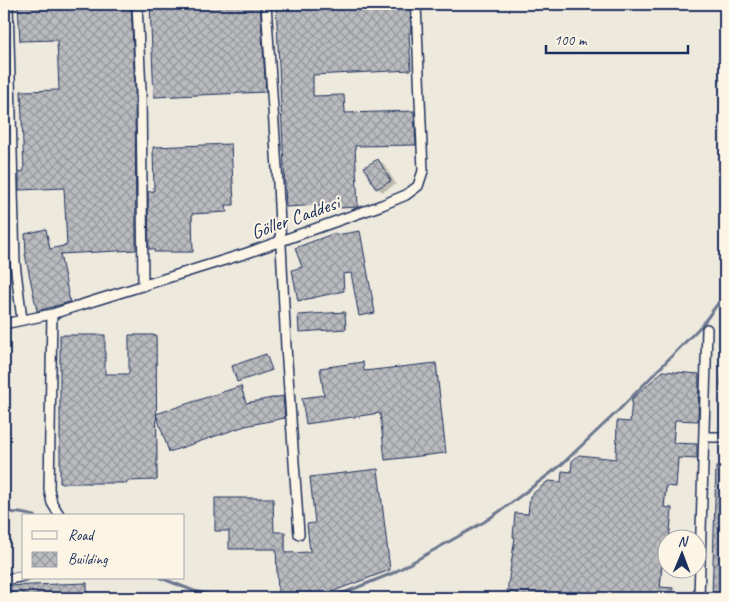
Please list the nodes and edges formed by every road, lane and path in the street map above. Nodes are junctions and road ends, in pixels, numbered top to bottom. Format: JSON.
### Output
{"nodes":[{"id":1,"x":8,"y":4,"type":"edge"},
{"id":2,"x":137,"y":4,"type":"edge"},
{"id":3,"x":266,"y":4,"type":"edge"},
{"id":4,"x":416,"y":4,"type":"edge"},
{"id":5,"x":281,"y":241,"type":"junction"},
{"id":6,"x":143,"y":286,"type":"junction"},
{"id":7,"x":52,"y":314,"type":"junction"},
{"id":8,"x":22,"y":320,"type":"junction"},
{"id":9,"x":4,"y":324,"type":"edge"},
{"id":10,"x":706,"y":329,"type":"dead end"},
{"id":11,"x":704,"y":437,"type":"junction"},
{"id":12,"x":725,"y":437,"type":"edge"},
{"id":13,"x":59,"y":514,"type":"edge"},
{"id":14,"x":299,"y":534,"type":"dead end"},
{"id":15,"x":22,"y":576,"type":"edge"},
{"id":16,"x":4,"y":580,"type":"edge"},
{"id":17,"x":699,"y":598,"type":"edge"}],
"edges":[{"from":1,"to":8,"type":"street"},
{"from":2,"to":6,"type":"street"},
{"from":3,"to":5,"type":"street"},
{"from":4,"to":5,"type":"street","name":"Göller Caddesi"},
{"from":5,"to":6,"type":"street","name":"Göller Caddesi"},
{"from":5,"to":14,"type":"street"},
{"from":6,"to":7,"type":"street","name":"Göller Caddesi"},
{"from":7,"to":8,"type":"street","name":"Göller Caddesi"},
{"from":7,"to":13,"type":"street"},
{"from":8,"to":9,"type":"street","name":"Göller Caddesi"},
{"from":10,"to":11,"type":"street"},
{"from":11,"to":12,"type":"street"},
{"from":11,"to":17,"type":"street"},
{"from":15,"to":16,"type":"street"}]}
